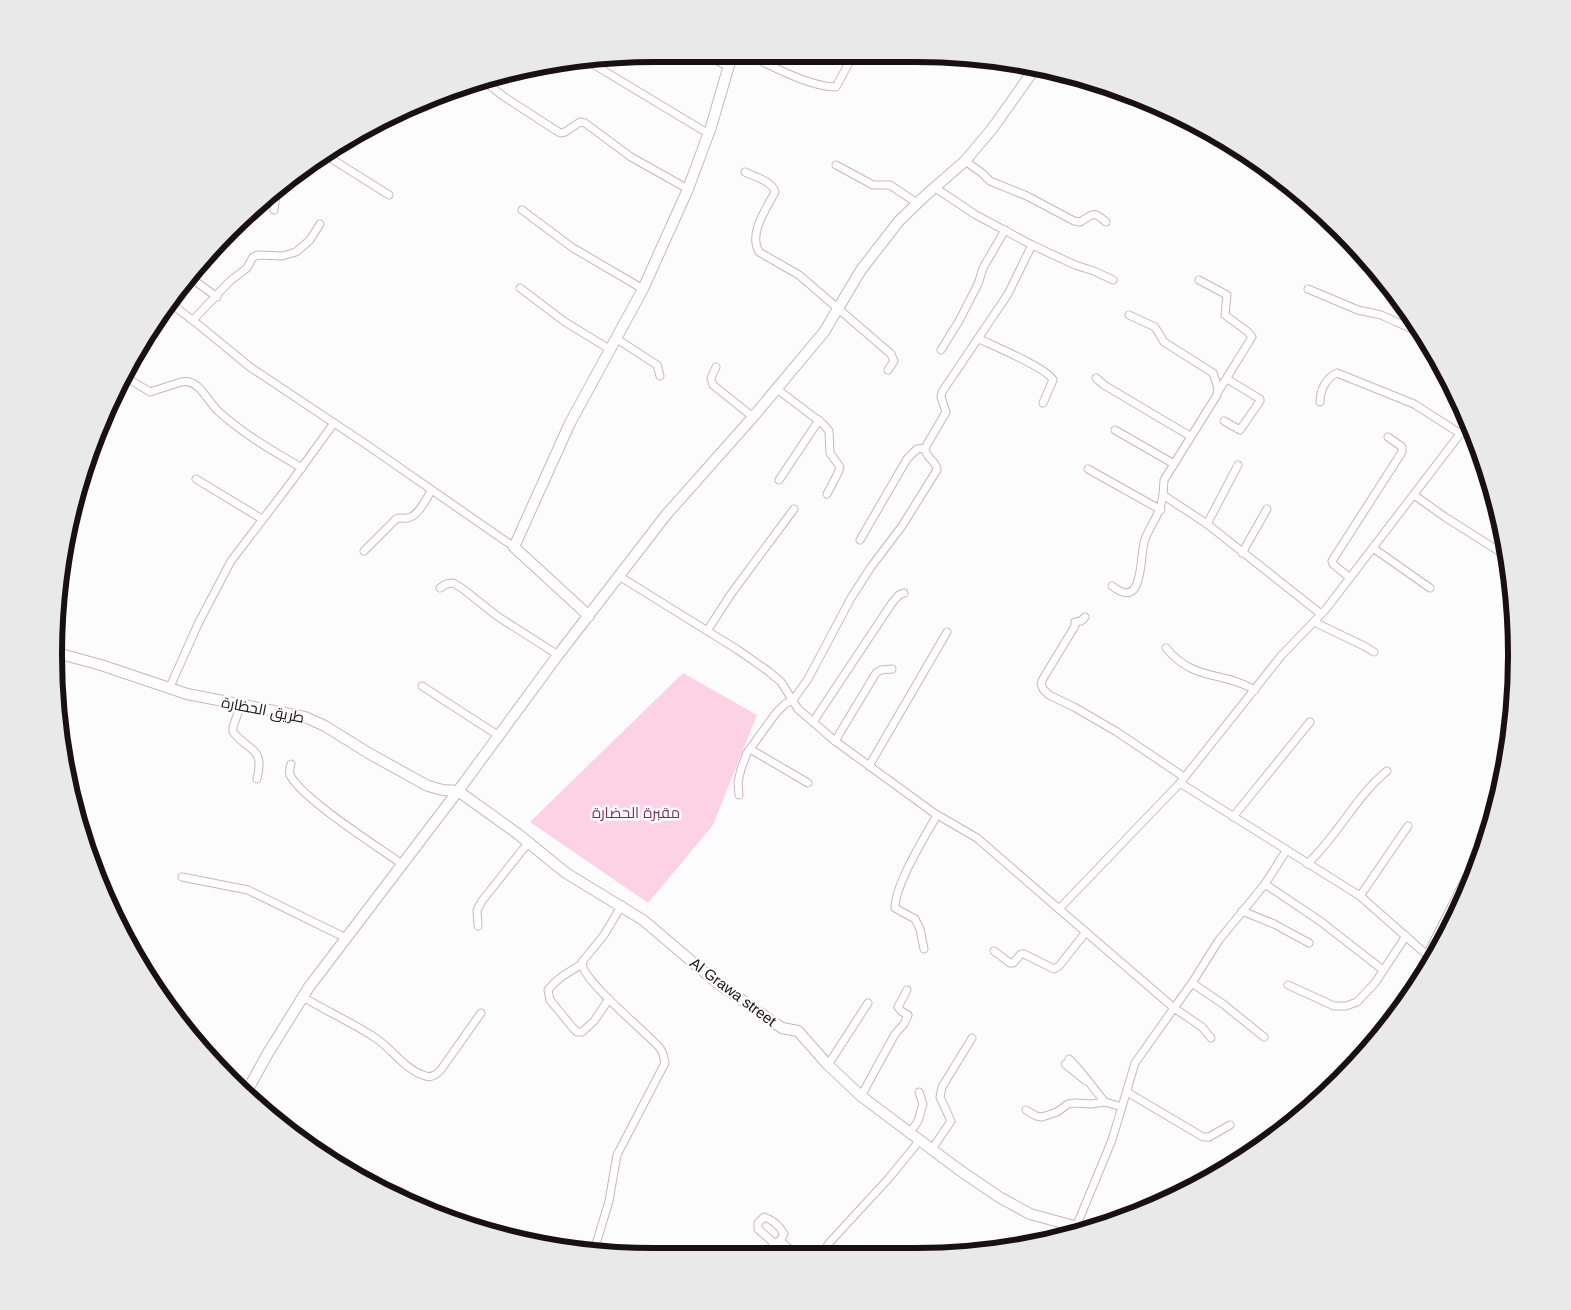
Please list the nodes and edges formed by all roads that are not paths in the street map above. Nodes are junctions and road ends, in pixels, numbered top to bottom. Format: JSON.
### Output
{"nodes":[{"id":1,"x":720,"y":62,"type":"edge"},
{"id":2,"x":730,"y":62,"type":"edge"},
{"id":3,"x":764,"y":62,"type":"edge"},
{"id":4,"x":849,"y":62,"type":"edge"},
{"id":5,"x":596,"y":66,"type":"edge"},
{"id":6,"x":729,"y":67,"type":"junction"},
{"id":7,"x":1031,"y":74,"type":"edge"},
{"id":8,"x":491,"y":86,"type":"edge"},
{"id":9,"x":709,"y":134,"type":"junction"},
{"id":10,"x":331,"y":159,"type":"edge"},
{"id":11,"x":965,"y":161,"type":"junction"},
{"id":12,"x":836,"y":165,"type":"dead end"},
{"id":13,"x":745,"y":172,"type":"dead end"},
{"id":14,"x":934,"y":187,"type":"junction"},
{"id":15,"x":688,"y":189,"type":"junction"},
{"id":16,"x":389,"y":195,"type":"dead end"},
{"id":17,"x":275,"y":201,"type":"edge"},
{"id":18,"x":917,"y":203,"type":"junction"},
{"id":19,"x":274,"y":210,"type":"dead end"},
{"id":20,"x":522,"y":210,"type":"dead end"},
{"id":21,"x":1106,"y":222,"type":"dead end"},
{"id":22,"x":320,"y":224,"type":"dead end"},
{"id":23,"x":1005,"y":230,"type":"junction"},
{"id":24,"x":1032,"y":245,"type":"junction"},
{"id":25,"x":1113,"y":280,"type":"dead end"},
{"id":26,"x":1199,"y":280,"type":"dead end"},
{"id":27,"x":196,"y":281,"type":"edge"},
{"id":28,"x":520,"y":288,"type":"dead end"},
{"id":29,"x":643,"y":289,"type":"junction"},
{"id":30,"x":1308,"y":289,"type":"dead end"},
{"id":31,"x":217,"y":297,"type":"junction"},
{"id":32,"x":176,"y":307,"type":"edge"},
{"id":33,"x":838,"y":309,"type":"junction"},
{"id":34,"x":1129,"y":315,"type":"dead end"},
{"id":35,"x":193,"y":320,"type":"junction"},
{"id":36,"x":1410,"y":328,"type":"edge"},
{"id":37,"x":617,"y":339,"type":"junction"},
{"id":38,"x":979,"y":339,"type":"junction"},
{"id":39,"x":610,"y":350,"type":"junction"},
{"id":40,"x":941,"y":350,"type":"dead end"},
{"id":41,"x":716,"y":367,"type":"dead end"},
{"id":42,"x":888,"y":370,"type":"dead end"},
{"id":43,"x":660,"y":376,"type":"dead end"},
{"id":44,"x":1096,"y":378,"type":"dead end"},
{"id":45,"x":1227,"y":379,"type":"junction"},
{"id":46,"x":131,"y":380,"type":"edge"},
{"id":47,"x":777,"y":389,"type":"junction"},
{"id":48,"x":1217,"y":395,"type":"junction"},
{"id":49,"x":1320,"y":402,"type":"dead end"},
{"id":50,"x":1043,"y":403,"type":"dead end"},
{"id":51,"x":753,"y":417,"type":"junction"},
{"id":52,"x":819,"y":420,"type":"junction"},
{"id":53,"x":1224,"y":422,"type":"dead end"},
{"id":54,"x":334,"y":423,"type":"junction"},
{"id":55,"x":1464,"y":429,"type":"edge"},
{"id":56,"x":1116,"y":430,"type":"dead end"},
{"id":57,"x":1460,"y":434,"type":"junction"},
{"id":58,"x":1190,"y":436,"type":"junction"},
{"id":59,"x":1388,"y":437,"type":"dead end"},
{"id":60,"x":924,"y":448,"type":"junction"},
{"id":61,"x":1174,"y":464,"type":"junction"},
{"id":62,"x":1238,"y":466,"type":"dead end"},
{"id":63,"x":302,"y":468,"type":"junction"},
{"id":64,"x":1088,"y":469,"type":"dead end"},
{"id":65,"x":196,"y":479,"type":"dead end"},
{"id":66,"x":779,"y":480,"type":"dead end"},
{"id":67,"x":431,"y":491,"type":"junction"},
{"id":68,"x":827,"y":494,"type":"dead end"},
{"id":69,"x":1163,"y":495,"type":"junction"},
{"id":70,"x":1414,"y":495,"type":"junction"},
{"id":71,"x":794,"y":509,"type":"dead end"},
{"id":72,"x":1161,"y":510,"type":"junction"},
{"id":73,"x":1267,"y":510,"type":"dead end"},
{"id":74,"x":262,"y":520,"type":"junction"},
{"id":75,"x":1206,"y":524,"type":"junction"},
{"id":76,"x":860,"y":540,"type":"dead end"},
{"id":77,"x":514,"y":548,"type":"junction"},
{"id":78,"x":1373,"y":548,"type":"junction"},
{"id":79,"x":364,"y":551,"type":"dead end"},
{"id":80,"x":1499,"y":551,"type":"edge"},
{"id":81,"x":1242,"y":553,"type":"junction"},
{"id":82,"x":619,"y":576,"type":"junction"},
{"id":83,"x":1350,"y":578,"type":"junction"},
{"id":84,"x":1112,"y":586,"type":"dead end"},
{"id":85,"x":440,"y":588,"type":"dead end"},
{"id":86,"x":1430,"y":588,"type":"dead end"},
{"id":87,"x":904,"y":593,"type":"dead end"},
{"id":88,"x":1321,"y":614,"type":"junction"},
{"id":89,"x":589,"y":616,"type":"junction"},
{"id":90,"x":1084,"y":617,"type":"dead end"},
{"id":91,"x":1314,"y":622,"type":"junction"},
{"id":92,"x":707,"y":631,"type":"junction"},
{"id":93,"x":947,"y":632,"type":"dead end"},
{"id":94,"x":1166,"y":648,"type":"dead end"},
{"id":95,"x":1374,"y":652,"type":"dead end"},
{"id":96,"x":62,"y":654,"type":"edge"},
{"id":97,"x":558,"y":655,"type":"junction"},
{"id":98,"x":892,"y":668,"type":"dead end"},
{"id":99,"x":422,"y":686,"type":"dead end"},
{"id":100,"x":169,"y":689,"type":"junction"},
{"id":101,"x":1255,"y":690,"type":"junction"},
{"id":102,"x":793,"y":700,"type":"junction"},
{"id":103,"x":241,"y":704,"type":"junction"},
{"id":104,"x":813,"y":722,"type":"junction"},
{"id":105,"x":1310,"y":722,"type":"dead end"},
{"id":106,"x":499,"y":736,"type":"junction"},
{"id":107,"x":835,"y":741,"type":"junction"},
{"id":108,"x":750,"y":749,"type":"junction"},
{"id":109,"x":291,"y":764,"type":"dead end"},
{"id":110,"x":869,"y":766,"type":"junction"},
{"id":111,"x":1388,"y":771,"type":"dead end"},
{"id":112,"x":257,"y":779,"type":"dead end"},
{"id":113,"x":1182,"y":780,"type":"junction"},
{"id":114,"x":808,"y":783,"type":"dead end"},
{"id":115,"x":458,"y":791,"type":"junction"},
{"id":116,"x":739,"y":795,"type":"dead end"},
{"id":117,"x":937,"y":815,"type":"junction"},
{"id":118,"x":1233,"y":817,"type":"junction"},
{"id":119,"x":1408,"y":826,"type":"dead end"},
{"id":120,"x":528,"y":843,"type":"junction"},
{"id":121,"x":1286,"y":851,"type":"junction"},
{"id":122,"x":402,"y":864,"type":"junction"},
{"id":123,"x":1307,"y":864,"type":"junction"},
{"id":124,"x":182,"y":877,"type":"dead end"},
{"id":125,"x":1265,"y":884,"type":"junction"},
{"id":126,"x":1360,"y":896,"type":"junction"},
{"id":127,"x":622,"y":906,"type":"junction"},
{"id":128,"x":1059,"y":909,"type":"junction"},
{"id":129,"x":1242,"y":911,"type":"junction"},
{"id":130,"x":478,"y":926,"type":"dead end"},
{"id":131,"x":1086,"y":932,"type":"junction"},
{"id":132,"x":1406,"y":936,"type":"junction"},
{"id":133,"x":346,"y":938,"type":"junction"},
{"id":134,"x":1309,"y":944,"type":"dead end"},
{"id":135,"x":924,"y":950,"type":"dead end"},
{"id":136,"x":994,"y":951,"type":"dead end"},
{"id":137,"x":1427,"y":954,"type":"edge"},
{"id":138,"x":582,"y":964,"type":"junction"},
{"id":139,"x":1383,"y":970,"type":"junction"},
{"id":140,"x":1192,"y":983,"type":"junction"},
{"id":141,"x":1288,"y":985,"type":"dead end"},
{"id":142,"x":907,"y":990,"type":"dead end"},
{"id":143,"x":303,"y":997,"type":"junction"},
{"id":144,"x":609,"y":999,"type":"junction"},
{"id":145,"x":868,"y":1003,"type":"dead end"},
{"id":146,"x":1174,"y":1008,"type":"junction"},
{"id":147,"x":481,"y":1013,"type":"dead end"},
{"id":148,"x":1264,"y":1037,"type":"dead end"},
{"id":149,"x":972,"y":1038,"type":"dead end"},
{"id":150,"x":1211,"y":1038,"type":"dead end"},
{"id":151,"x":1067,"y":1062,"type":"dead end"},
{"id":152,"x":828,"y":1065,"type":"junction"},
{"id":153,"x":250,"y":1087,"type":"edge"},
{"id":154,"x":919,"y":1092,"type":"dead end"},
{"id":155,"x":1127,"y":1092,"type":"junction"},
{"id":156,"x":861,"y":1096,"type":"junction"},
{"id":157,"x":1105,"y":1102,"type":"junction"},
{"id":158,"x":1122,"y":1107,"type":"junction"},
{"id":159,"x":1026,"y":1110,"type":"dead end"},
{"id":160,"x":1230,"y":1125,"type":"dead end"},
{"id":161,"x":909,"y":1134,"type":"junction"},
{"id":162,"x":920,"y":1140,"type":"junction"},
{"id":163,"x":932,"y":1149,"type":"junction"},
{"id":164,"x":1074,"y":1225,"type":"edge"},
{"id":165,"x":1077,"y":1225,"type":"edge"},
{"id":166,"x":596,"y":1244,"type":"edge"},
{"id":167,"x":772,"y":1248,"type":"edge"},
{"id":168,"x":786,"y":1248,"type":"edge"},
{"id":169,"x":826,"y":1248,"type":"edge"}],
"edges":[{"from":1,"to":6,"type":"street"},
{"from":2,"to":6,"type":"street"},
{"from":3,"to":4,"type":"street"},
{"from":5,"to":9,"type":"street"},
{"from":6,"to":9,"type":"street"},
{"from":7,"to":11,"type":"street"},
{"from":8,"to":15,"type":"street"},
{"from":9,"to":15,"type":"street"},
{"from":10,"to":16,"type":"street"},
{"from":11,"to":14,"type":"street"},
{"from":11,"to":21,"type":"street"},
{"from":12,"to":18,"type":"street"},
{"from":13,"to":33,"type":"street"},
{"from":14,"to":18,"type":"street"},
{"from":14,"to":23,"type":"street"},
{"from":15,"to":29,"type":"street"},
{"from":17,"to":19,"type":"street"},
{"from":18,"to":33,"type":"street"},
{"from":20,"to":29,"type":"street"},
{"from":22,"to":31,"type":"street"},
{"from":23,"to":24,"type":"street"},
{"from":23,"to":40,"type":"street"},
{"from":24,"to":25,"type":"street"},
{"from":24,"to":38,"type":"street"},
{"from":26,"to":45,"type":"street"},
{"from":27,"to":31,"type":"street"},
{"from":28,"to":39,"type":"street"},
{"from":29,"to":37,"type":"street"},
{"from":30,"to":36,"type":"street"},
{"from":31,"to":35,"type":"street"},
{"from":32,"to":35,"type":"street"},
{"from":33,"to":42,"type":"street"},
{"from":33,"to":47,"type":"street"},
{"from":34,"to":48,"type":"street"},
{"from":35,"to":54,"type":"street"},
{"from":37,"to":39,"type":"street"},
{"from":37,"to":43,"type":"street"},
{"from":38,"to":50,"type":"street"},
{"from":38,"to":60,"type":"street"},
{"from":39,"to":77,"type":"street"},
{"from":41,"to":51,"type":"street"},
{"from":44,"to":58,"type":"street"},
{"from":45,"to":48,"type":"street"},
{"from":45,"to":53,"type":"street"},
{"from":46,"to":63,"type":"street"},
{"from":47,"to":51,"type":"street"},
{"from":47,"to":52,"type":"street"},
{"from":48,"to":58,"type":"street"},
{"from":49,"to":57,"type":"street"},
{"from":51,"to":82,"type":"street"},
{"from":52,"to":66,"type":"street"},
{"from":52,"to":68,"type":"street"},
{"from":54,"to":63,"type":"street"},
{"from":54,"to":67,"type":"street"},
{"from":55,"to":57,"type":"street"},
{"from":56,"to":61,"type":"street"},
{"from":57,"to":70,"type":"street"},
{"from":58,"to":61,"type":"street"},
{"from":59,"to":83,"type":"street"},
{"from":60,"to":76,"type":"street"},
{"from":60,"to":102,"type":"street"},
{"from":61,"to":69,"type":"street"},
{"from":62,"to":75,"type":"street"},
{"from":63,"to":74,"type":"street"},
{"from":64,"to":72,"type":"street"},
{"from":65,"to":74,"type":"street"},
{"from":67,"to":77,"type":"street"},
{"from":67,"to":79,"type":"street"},
{"from":69,"to":72,"type":"street"},
{"from":69,"to":75,"type":"street"},
{"from":70,"to":78,"type":"street"},
{"from":70,"to":80,"type":"street"},
{"from":71,"to":92,"type":"street"},
{"from":72,"to":84,"type":"street"},
{"from":73,"to":81,"type":"street"},
{"from":74,"to":100,"type":"street"},
{"from":75,"to":81,"type":"street"},
{"from":77,"to":89,"type":"street"},
{"from":78,"to":83,"type":"street"},
{"from":78,"to":86,"type":"street"},
{"from":81,"to":88,"type":"street"},
{"from":82,"to":89,"type":"street"},
{"from":82,"to":92,"type":"street"},
{"from":83,"to":88,"type":"street"},
{"from":85,"to":97,"type":"street"},
{"from":87,"to":104,"type":"street"},
{"from":88,"to":91,"type":"street"},
{"from":89,"to":97,"type":"street"},
{"from":90,"to":113,"type":"street"},
{"from":91,"to":95,"type":"street"},
{"from":91,"to":101,"type":"street"},
{"from":92,"to":102,"type":"street"},
{"from":93,"to":110,"type":"street"},
{"from":94,"to":101,"type":"street"},
{"from":96,"to":100,"type":"street","name":"طريق الحظارة"},
{"from":97,"to":106,"type":"street"},
{"from":98,"to":107,"type":"street"},
{"from":99,"to":106,"type":"street"},
{"from":100,"to":103,"type":"street","name":"طريق الحظارة"},
{"from":101,"to":113,"type":"street"},
{"from":102,"to":104,"type":"street"},
{"from":102,"to":108,"type":"street"},
{"from":103,"to":112,"type":"street"},
{"from":103,"to":115,"type":"street","name":"طريق الحظارة"},
{"from":104,"to":107,"type":"street"},
{"from":105,"to":118,"type":"street"},
{"from":106,"to":115,"type":"street"},
{"from":107,"to":110,"type":"street"},
{"from":108,"to":114,"type":"street"},
{"from":108,"to":116,"type":"street"},
{"from":109,"to":122,"type":"street"},
{"from":110,"to":117,"type":"street"},
{"from":111,"to":123,"type":"street"},
{"from":113,"to":118,"type":"street"},
{"from":113,"to":128,"type":"street"},
{"from":115,"to":120,"type":"street","name":"Al Grawa street"},
{"from":115,"to":122,"type":"street"},
{"from":117,"to":128,"type":"street"},
{"from":117,"to":135,"type":"street"},
{"from":118,"to":121,"type":"street"},
{"from":119,"to":126,"type":"street"},
{"from":120,"to":127,"type":"street","name":"Al Grawa street"},
{"from":120,"to":130,"type":"street"},
{"from":121,"to":123,"type":"street"},
{"from":121,"to":125,"type":"street"},
{"from":122,"to":133,"type":"street"},
{"from":123,"to":126,"type":"street"},
{"from":124,"to":133,"type":"street"},
{"from":125,"to":129,"type":"street"},
{"from":125,"to":139,"type":"street"},
{"from":126,"to":132,"type":"street"},
{"from":127,"to":138,"type":"street"},
{"from":127,"to":152,"type":"street","name":"Al Grawa street"},
{"from":128,"to":131,"type":"street"},
{"from":129,"to":134,"type":"street"},
{"from":129,"to":140,"type":"street"},
{"from":131,"to":136,"type":"street"},
{"from":131,"to":146,"type":"street"},
{"from":132,"to":137,"type":"street"},
{"from":132,"to":139,"type":"street"},
{"from":133,"to":143,"type":"street"},
{"from":138,"to":144,"type":"street"},
{"from":138,"to":144,"type":"street"},
{"from":139,"to":141,"type":"street"},
{"from":140,"to":146,"type":"street"},
{"from":140,"to":148,"type":"street"},
{"from":142,"to":156,"type":"street"},
{"from":143,"to":147,"type":"street"},
{"from":143,"to":153,"type":"street"},
{"from":144,"to":166,"type":"street"},
{"from":145,"to":152,"type":"street"},
{"from":146,"to":150,"type":"street"},
{"from":146,"to":155,"type":"street"},
{"from":149,"to":163,"type":"street"},
{"from":151,"to":157,"type":"street"},
{"from":152,"to":156,"type":"street","name":"Al Grawa street"},
{"from":154,"to":161,"type":"street"},
{"from":155,"to":158,"type":"street"},
{"from":155,"to":160,"type":"street"},
{"from":156,"to":161,"type":"street","name":"Al Grawa street"},
{"from":157,"to":158,"type":"street"},
{"from":157,"to":159,"type":"street"},
{"from":158,"to":165,"type":"street"},
{"from":161,"to":162,"type":"street","name":"Al Grawa street"},
{"from":162,"to":163,"type":"street","name":"Al Grawa street"},
{"from":162,"to":169,"type":"street"},
{"from":163,"to":164,"type":"street","name":"Al Grawa street"},
{"from":167,"to":168,"type":"street"}]}
